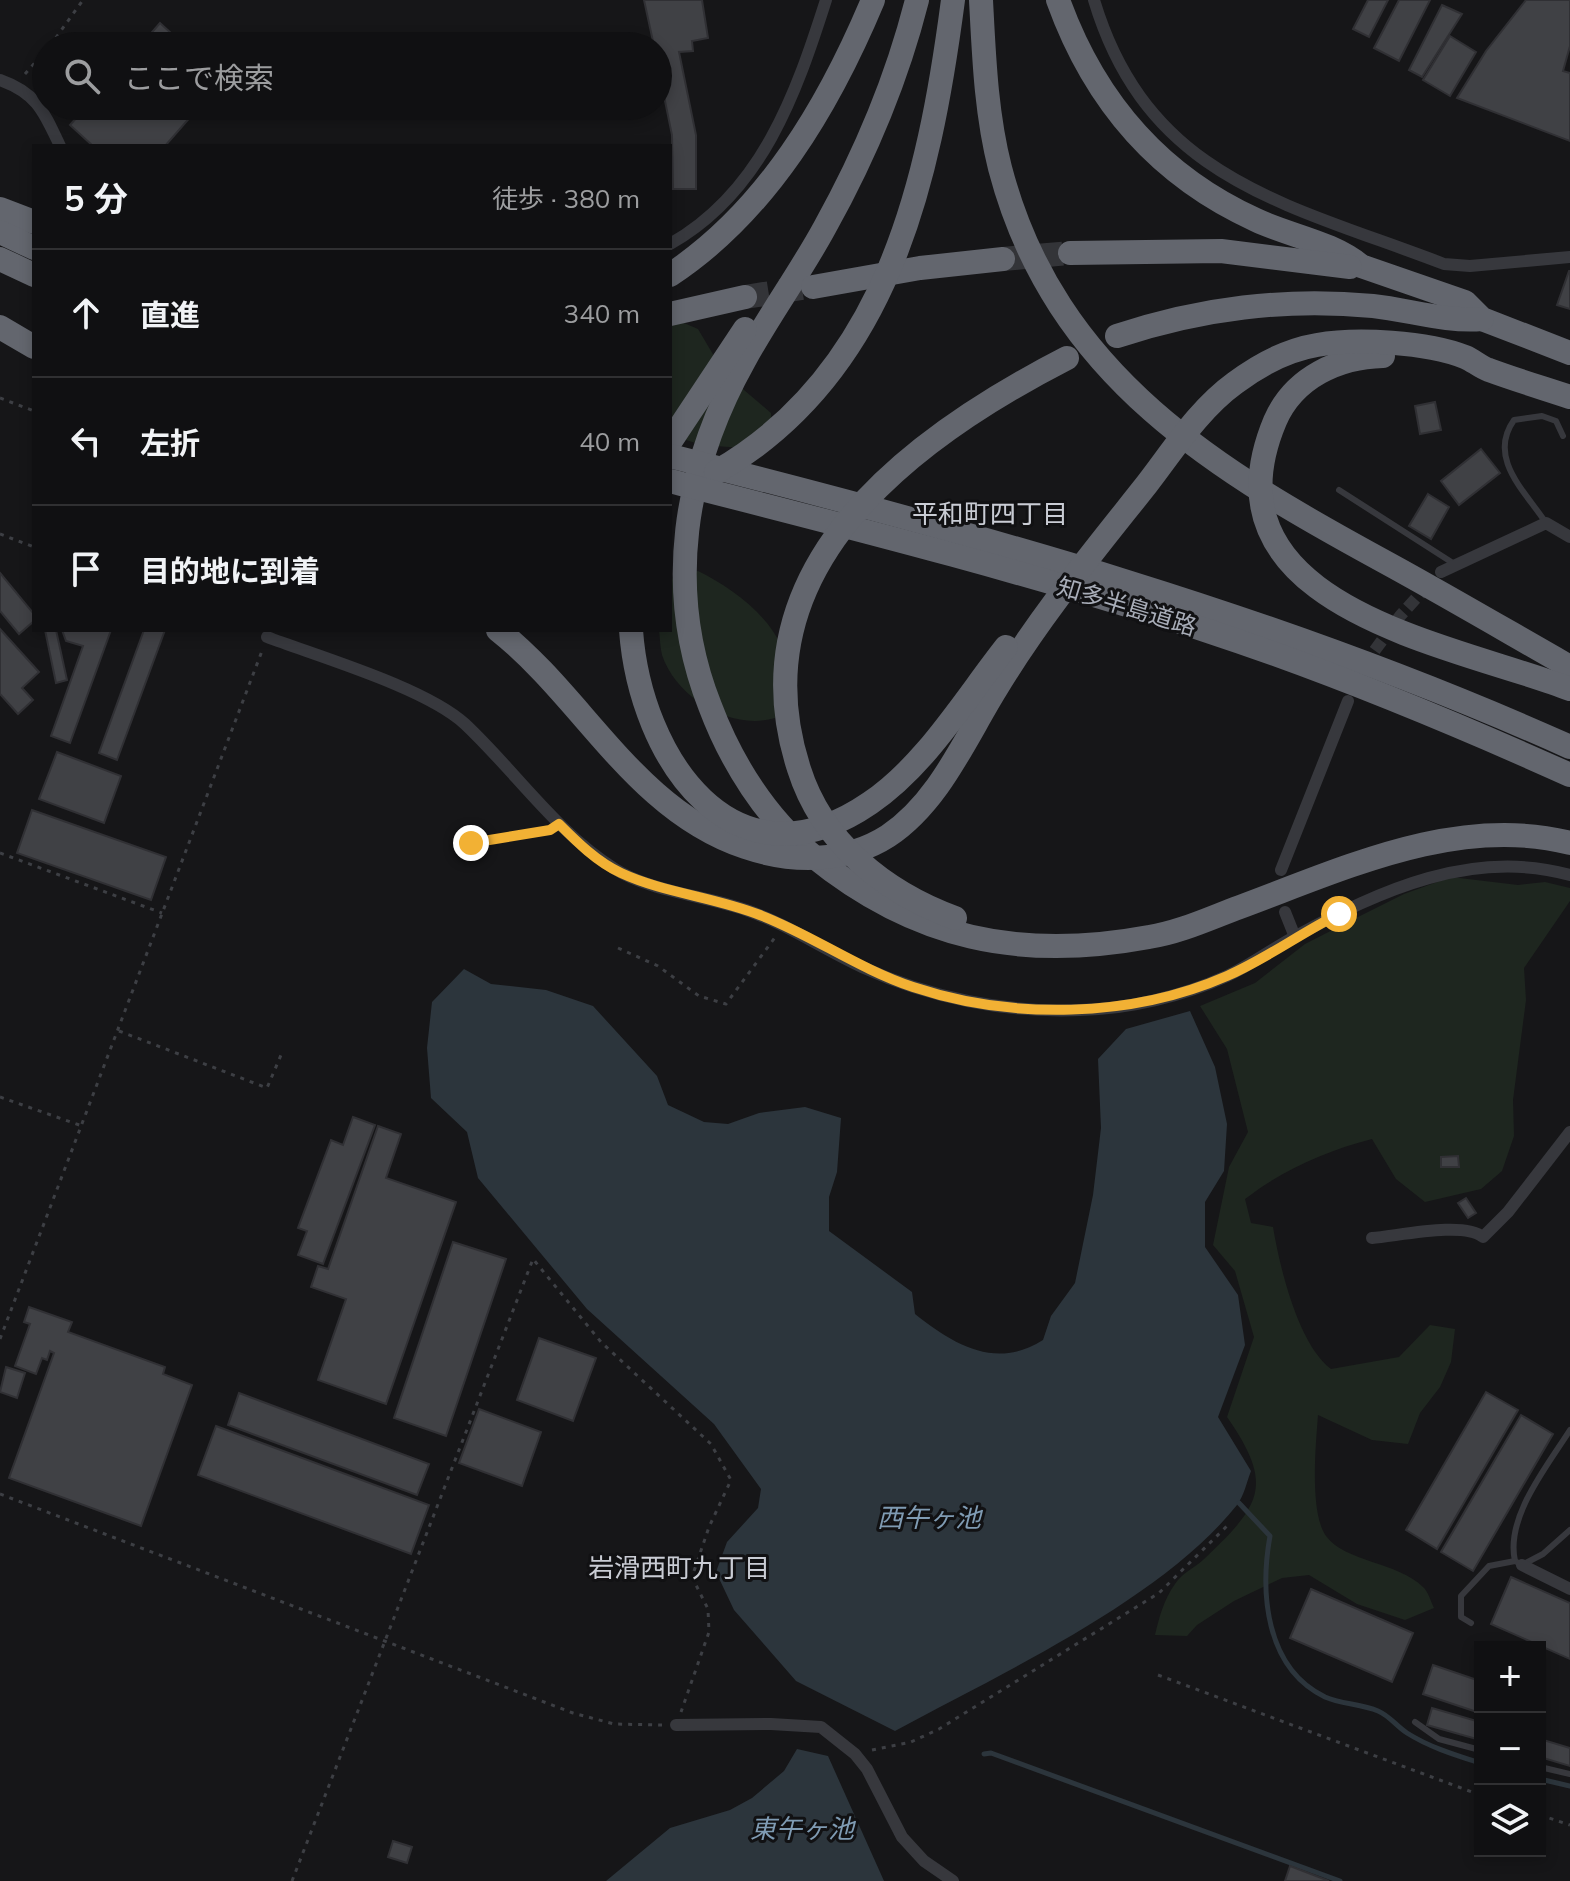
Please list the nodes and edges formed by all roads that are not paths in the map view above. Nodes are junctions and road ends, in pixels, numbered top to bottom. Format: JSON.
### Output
{"nodes":[{"id":1,"x":826,"y":0,"type":"edge"},
{"id":2,"x":873,"y":0,"type":"edge"},
{"id":3,"x":917,"y":0,"type":"edge"},
{"id":4,"x":953,"y":0,"type":"edge"},
{"id":5,"x":981,"y":0,"type":"edge"},
{"id":6,"x":1058,"y":0,"type":"edge"},
{"id":7,"x":1094,"y":0,"type":"edge"},
{"id":8,"x":894,"y":75,"type":"junction"},
{"id":9,"x":0,"y":80,"type":"edge"},
{"id":10,"x":32,"y":98,"type":"edge"},
{"id":11,"x":46,"y":120,"type":"edge"},
{"id":12,"x":59,"y":144,"type":"edge"},
{"id":13,"x":0,"y":209,"type":"edge"},
{"id":14,"x":32,"y":221,"type":"edge"},
{"id":15,"x":0,"y":232,"type":"edge"},
{"id":16,"x":672,"y":242,"type":"edge"},
{"id":17,"x":32,"y":247,"type":"edge"},
{"id":18,"x":1070,"y":253,"type":"tunnel mouth"},
{"id":19,"x":1570,"y":257,"type":"edge"},
{"id":20,"x":0,"y":259,"type":"edge"},
{"id":21,"x":1003,"y":259,"type":"tunnel mouth"},
{"id":22,"x":1361,"y":266,"type":"junction"},
{"id":23,"x":672,"y":273,"type":"edge"},
{"id":24,"x":32,"y":274,"type":"edge"},
{"id":25,"x":813,"y":287,"type":"tunnel mouth"},
{"id":26,"x":745,"y":297,"type":"tunnel mouth"},
{"id":27,"x":672,"y":314,"type":"edge"},
{"id":28,"x":0,"y":316,"type":"edge"},
{"id":29,"x":1482,"y":319,"type":"junction"},
{"id":30,"x":0,"y":327,"type":"edge"},
{"id":31,"x":32,"y":333,"type":"edge"},
{"id":32,"x":1117,"y":336,"type":"dead end"},
{"id":33,"x":32,"y":346,"type":"edge"},
{"id":34,"x":1570,"y":353,"type":"edge"},
{"id":35,"x":1067,"y":358,"type":"dead end"},
{"id":36,"x":1485,"y":369,"type":"junction"},
{"id":37,"x":1570,"y":397,"type":"edge"},
{"id":38,"x":1563,"y":436,"type":"dead end"},
{"id":39,"x":672,"y":442,"type":"edge"},
{"id":40,"x":672,"y":444,"type":"edge"},
{"id":41,"x":672,"y":482,"type":"edge"},
{"id":42,"x":1339,"y":490,"type":"dead end"},
{"id":43,"x":672,"y":492,"type":"edge"},
{"id":44,"x":1546,"y":523,"type":"junction"},
{"id":45,"x":1570,"y":537,"type":"edge"},
{"id":46,"x":1098,"y":546,"type":"junction"},
{"id":47,"x":1456,"y":565,"type":"junction"},
{"id":48,"x":1441,"y":572,"type":"tunnel mouth"},
{"id":49,"x":500,"y":632,"type":"edge"},
{"id":50,"x":631,"y":632,"type":"edge"},
{"id":51,"x":267,"y":637,"type":"road end"},
{"id":52,"x":1570,"y":667,"type":"edge"},
{"id":53,"x":1570,"y":689,"type":"edge"},
{"id":54,"x":1348,"y":701,"type":"dead end"},
{"id":55,"x":1570,"y":747,"type":"edge"},
{"id":56,"x":1570,"y":775,"type":"edge"},
{"id":57,"x":1570,"y":843,"type":"edge"},
{"id":58,"x":1281,"y":870,"type":"dead end"},
{"id":59,"x":1570,"y":875,"type":"edge"},
{"id":60,"x":1285,"y":912,"type":"dead end"},
{"id":61,"x":1295,"y":937,"type":"junction"},
{"id":62,"x":1074,"y":947,"type":"junction"},
{"id":63,"x":1570,"y":1132,"type":"edge"},
{"id":64,"x":1372,"y":1238,"type":"dead end"},
{"id":65,"x":1570,"y":1430,"type":"edge"},
{"id":66,"x":1570,"y":1530,"type":"edge"},
{"id":67,"x":1519,"y":1563,"type":"junction"},
{"id":68,"x":1570,"y":1589,"type":"edge"},
{"id":69,"x":1471,"y":1623,"type":"dead end"},
{"id":70,"x":1415,"y":1722,"type":"dead end"},
{"id":71,"x":676,"y":1725,"type":"road end"},
{"id":72,"x":1474,"y":1748,"type":"edge"},
{"id":73,"x":1546,"y":1768,"type":"edge"},
{"id":74,"x":1570,"y":1774,"type":"edge"},
{"id":75,"x":953,"y":1881,"type":"edge"}],
"edges":[{"from":1,"to":16,"type":"street"},
{"from":2,"to":23,"type":"highway"},
{"from":3,"to":8,"type":"highway"},
{"from":4,"to":43,"type":"highway"},
{"from":5,"to":52,"type":"highway"},
{"from":6,"to":22,"type":"highway"},
{"from":7,"to":19,"type":"street"},
{"from":8,"to":39,"type":"highway"},
{"from":8,"to":62,"type":"highway"},
{"from":9,"to":10,"type":"street"},
{"from":11,"to":12,"type":"street"},
{"from":13,"to":14,"type":"highway"},
{"from":15,"to":17,"type":"highway"},
{"from":18,"to":22,"type":"highway"},
{"from":20,"to":24,"type":"highway"},
{"from":21,"to":25,"type":"highway"},
{"from":22,"to":29,"type":"highway"},
{"from":26,"to":27,"type":"highway"},
{"from":28,"to":31,"type":"highway"},
{"from":29,"to":32,"type":"highway"},
{"from":29,"to":34,"type":"highway"},
{"from":30,"to":33,"type":"highway"},
{"from":35,"to":62,"type":"highway"},
{"from":36,"to":37,"type":"highway"},
{"from":36,"to":46,"type":"highway"},
{"from":36,"to":53,"type":"highway"},
{"from":38,"to":44,"type":"lane"},
{"from":40,"to":55,"type":"highway","name":"知多半島道路"},
{"from":41,"to":56,"type":"highway","name":"知多半島道路"},
{"from":42,"to":47,"type":"lane"},
{"from":44,"to":45,"type":"street"},
{"from":44,"to":47,"type":"street"},
{"from":46,"to":49,"type":"highway"},
{"from":46,"to":50,"type":"highway"},
{"from":47,"to":48,"type":"street"},
{"from":51,"to":61,"type":"street"},
{"from":54,"to":58,"type":"street"},
{"from":57,"to":62,"type":"highway"},
{"from":59,"to":61,"type":"street"},
{"from":60,"to":61,"type":"street"},
{"from":63,"to":64,"type":"street"},
{"from":65,"to":67,"type":"lane"},
{"from":66,"to":67,"type":"lane"},
{"from":67,"to":68,"type":"street"},
{"from":67,"to":69,"type":"lane"},
{"from":70,"to":72,"type":"lane"},
{"from":71,"to":75,"type":"street"},
{"from":73,"to":74,"type":"lane"}]}
